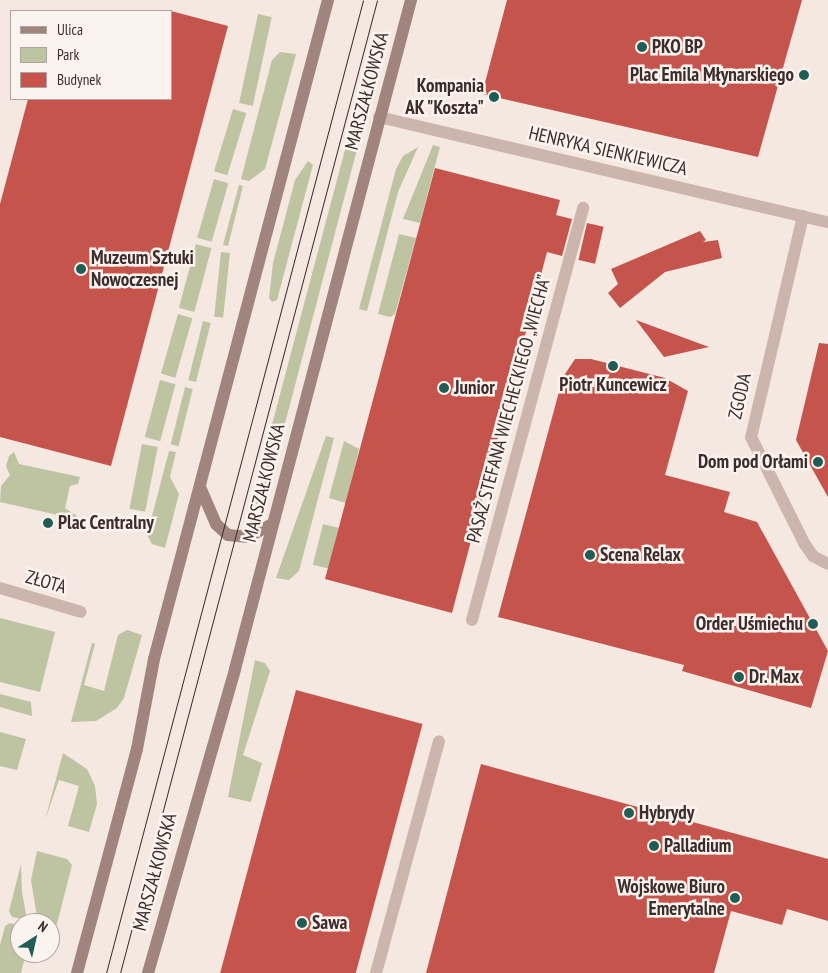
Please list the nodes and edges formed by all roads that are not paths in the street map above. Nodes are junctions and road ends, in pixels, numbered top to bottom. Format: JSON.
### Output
{"nodes":[{"id":1,"x":328,"y":0,"type":"edge"},
{"id":2,"x":412,"y":0,"type":"edge"},
{"id":3,"x":380,"y":117,"type":"junction"},
{"id":4,"x":583,"y":208,"type":"dead end"},
{"id":5,"x":803,"y":216,"type":"junction"},
{"id":6,"x":828,"y":222,"type":"edge"},
{"id":7,"x":200,"y":486,"type":"junction"},
{"id":8,"x":272,"y":524,"type":"junction"},
{"id":9,"x":828,"y":564,"type":"edge"},
{"id":10,"x":0,"y":588,"type":"edge"},
{"id":11,"x":81,"y":612,"type":"dead end"},
{"id":12,"x":472,"y":620,"type":"dead end"},
{"id":13,"x":438,"y":741,"type":"dead end"},
{"id":14,"x":77,"y":973,"type":"edge"},
{"id":15,"x":148,"y":973,"type":"edge"},
{"id":16,"x":376,"y":973,"type":"edge"}],
"edges":[{"from":1,"to":7,"type":"main road"},
{"from":2,"to":3,"type":"main road","name":"MARSZAŁKOWSKA"},
{"from":3,"to":5,"type":"street","name":"HENRYKA SIENKIEWICZA"},
{"from":3,"to":8,"type":"main road","name":"MARSZAŁKOWSKA"},
{"from":4,"to":12,"type":"street","name":"PASAŻ STEFANA WIECHECKIEGO „WIECHA”"},
{"from":5,"to":6,"type":"street","name":"HENRYKA SIENKIEWICZA"},
{"from":5,"to":9,"type":"street","name":"ZGODA"},
{"from":7,"to":8,"type":"main road"},
{"from":7,"to":14,"type":"main road"},
{"from":8,"to":15,"type":"main road","name":"MARSZAŁKOWSKA"},
{"from":10,"to":11,"type":"street","name":"ZŁOTA"},
{"from":13,"to":16,"type":"street"}]}
